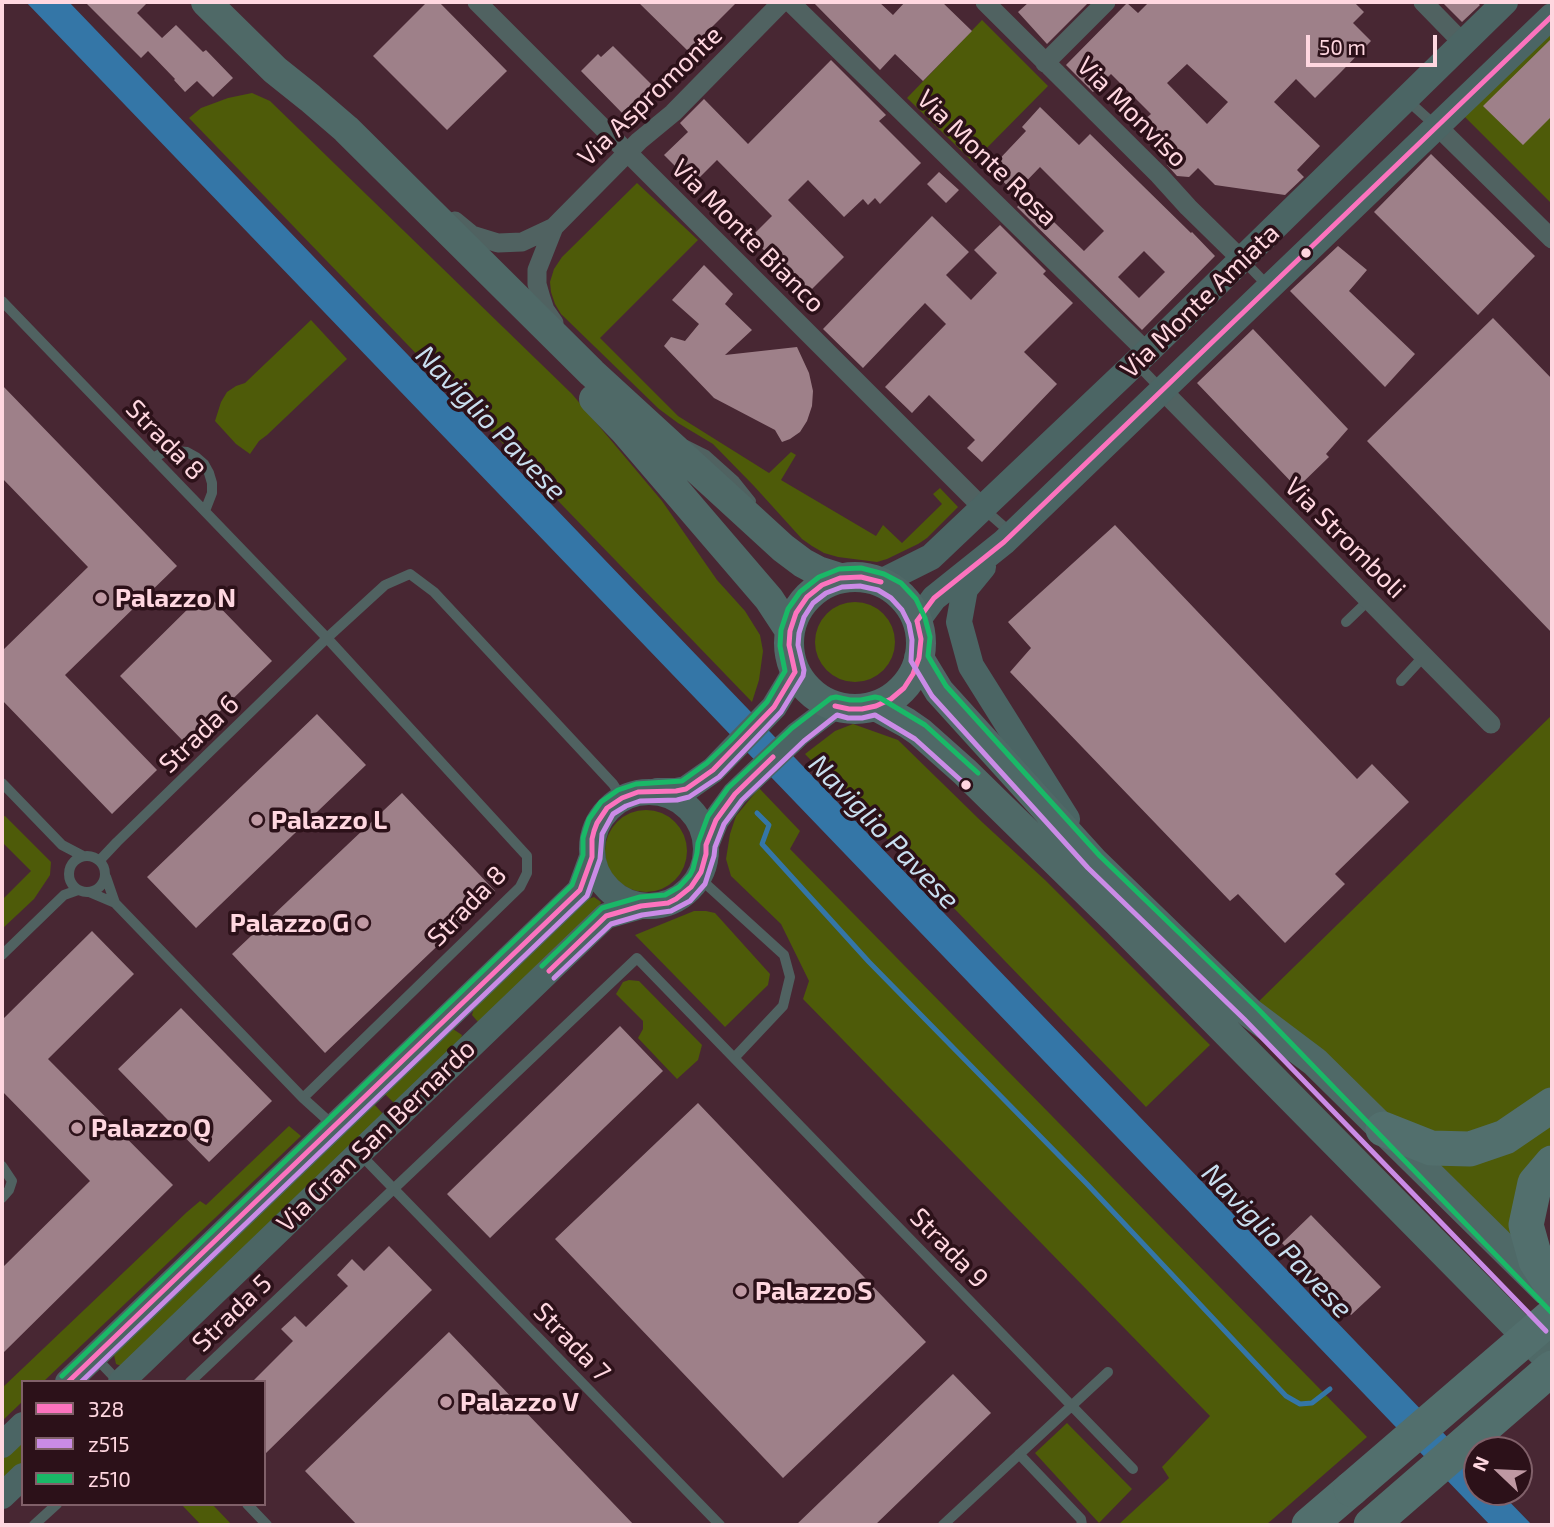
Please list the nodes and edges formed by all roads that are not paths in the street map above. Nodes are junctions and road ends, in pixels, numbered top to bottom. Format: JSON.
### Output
{"nodes":[{"id":1,"x":206,"y":2,"type":"edge"},
{"id":2,"x":477,"y":2,"type":"edge"},
{"id":3,"x":782,"y":2,"type":"edge"},
{"id":4,"x":790,"y":2,"type":"edge"},
{"id":5,"x":985,"y":2,"type":"edge"},
{"id":6,"x":1106,"y":2,"type":"edge"},
{"id":7,"x":1423,"y":2,"type":"edge"},
{"id":8,"x":1505,"y":2,"type":"edge"},
{"id":9,"x":1552,"y":16,"type":"edge"},
{"id":10,"x":1463,"y":43,"type":"junction"},
{"id":11,"x":1045,"y":63,"type":"junction"},
{"id":12,"x":275,"y":71,"type":"junction"},
{"id":13,"x":1406,"y":99,"type":"junction"},
{"id":14,"x":1438,"y":127,"type":"junction"},
{"id":15,"x":628,"y":154,"type":"junction"},
{"id":16,"x":387,"y":168,"type":"junction"},
{"id":17,"x":554,"y":227,"type":"junction"},
{"id":18,"x":1552,"y":239,"type":"edge"},
{"id":19,"x":1242,"y":260,"type":"junction"},
{"id":20,"x":1270,"y":287,"type":"junction"},
{"id":21,"x":2,"y":301,"type":"edge"},
{"id":22,"x":1141,"y":358,"type":"junction"},
{"id":23,"x":1162,"y":390,"type":"junction"},
{"id":24,"x":622,"y":400,"type":"junction"},
{"id":25,"x":667,"y":441,"type":"junction"},
{"id":26,"x":153,"y":458,"type":"junction"},
{"id":27,"x":982,"y":507,"type":"junction"},
{"id":28,"x":758,"y":509,"type":"dead end"},
{"id":29,"x":205,"y":511,"type":"junction"},
{"id":30,"x":766,"y":519,"type":"dead end"},
{"id":31,"x":1008,"y":538,"type":"junction"},
{"id":32,"x":803,"y":563,"type":"junction"},
{"id":33,"x":840,"y":578,"type":"junction"},
{"id":34,"x":881,"y":582,"type":"junction"},
{"id":35,"x":1369,"y":600,"type":"junction"},
{"id":36,"x":917,"y":621,"type":"junction"},
{"id":37,"x":1346,"y":622,"type":"dead end"},
{"id":38,"x":790,"y":631,"type":"junction"},
{"id":39,"x":327,"y":638,"type":"junction"},
{"id":40,"x":1424,"y":656,"type":"junction"},
{"id":41,"x":919,"y":658,"type":"junction"},
{"id":42,"x":796,"y":672,"type":"junction"},
{"id":43,"x":1401,"y":681,"type":"dead end"},
{"id":44,"x":835,"y":706,"type":"junction"},
{"id":45,"x":876,"y":706,"type":"junction"},
{"id":46,"x":1491,"y":724,"type":"dead end"},
{"id":47,"x":2,"y":783,"type":"edge"},
{"id":48,"x":655,"y":792,"type":"junction"},
{"id":49,"x":622,"y":798,"type":"junction"},
{"id":50,"x":62,"y":845,"type":"junction"},
{"id":51,"x":706,"y":845,"type":"junction"},
{"id":52,"x":83,"y":856,"type":"junction"},
{"id":53,"x":592,"y":857,"type":"junction"},
{"id":54,"x":100,"y":860,"type":"junction"},
{"id":55,"x":1094,"y":862,"type":"junction"},
{"id":56,"x":69,"y":868,"type":"junction"},
{"id":57,"x":701,"y":872,"type":"junction"},
{"id":58,"x":106,"y":877,"type":"junction"},
{"id":59,"x":70,"y":881,"type":"junction"},
{"id":60,"x":78,"y":890,"type":"junction"},
{"id":61,"x":89,"y":892,"type":"junction"},
{"id":62,"x":64,"y":895,"type":"junction"},
{"id":63,"x":115,"y":904,"type":"junction"},
{"id":64,"x":640,"y":906,"type":"junction"},
{"id":65,"x":2,"y":955,"type":"edge"},
{"id":66,"x":1250,"y":1013,"type":"junction"},
{"id":67,"x":735,"y":1057,"type":"junction"},
{"id":68,"x":303,"y":1098,"type":"junction"},
{"id":69,"x":1552,"y":1105,"type":"edge"},
{"id":70,"x":334,"y":1126,"type":"junction"},
{"id":71,"x":1383,"y":1129,"type":"junction"},
{"id":72,"x":359,"y":1153,"type":"junction"},
{"id":73,"x":1552,"y":1163,"type":"edge"},
{"id":74,"x":2,"y":1166,"type":"edge"},
{"id":75,"x":394,"y":1188,"type":"junction"},
{"id":76,"x":2,"y":1198,"type":"edge"},
{"id":77,"x":1552,"y":1286,"type":"edge"},
{"id":78,"x":1552,"y":1297,"type":"edge"},
{"id":79,"x":1552,"y":1316,"type":"edge"},
{"id":80,"x":1552,"y":1325,"type":"edge"},
{"id":81,"x":94,"y":1356,"type":"junction"},
{"id":82,"x":1552,"y":1362,"type":"edge"},
{"id":83,"x":1552,"y":1368,"type":"edge"},
{"id":84,"x":1108,"y":1372,"type":"dead end"},
{"id":85,"x":70,"y":1380,"type":"edge"},
{"id":86,"x":122,"y":1380,"type":"edge"},
{"id":87,"x":124,"y":1380,"type":"edge"},
{"id":88,"x":192,"y":1380,"type":"edge"},
{"id":89,"x":1071,"y":1405,"type":"junction"},
{"id":90,"x":21,"y":1427,"type":"edge"},
{"id":91,"x":2,"y":1445,"type":"edge"},
{"id":92,"x":1019,"y":1454,"type":"junction"},
{"id":93,"x":1133,"y":1469,"type":"dead end"},
{"id":94,"x":21,"y":1478,"type":"edge"},
{"id":95,"x":2,"y":1496,"type":"edge"},
{"id":96,"x":55,"y":1506,"type":"edge"},
{"id":97,"x":249,"y":1506,"type":"edge"},
{"id":98,"x":1375,"y":1522,"type":"edge"},
{"id":99,"x":34,"y":1525,"type":"edge"},
{"id":100,"x":267,"y":1525,"type":"edge"},
{"id":101,"x":720,"y":1525,"type":"edge"},
{"id":102,"x":943,"y":1525,"type":"edge"},
{"id":103,"x":1082,"y":1525,"type":"edge"},
{"id":104,"x":1309,"y":1525,"type":"edge"}],
"edges":[{"from":1,"to":12,"type":"main road"},
{"from":2,"to":15,"type":"street","name":"Via Monte Bianco"},
{"from":3,"to":15,"type":"street","name":"Via Aspromonte"},
{"from":4,"to":22,"type":"street","name":"Via Monte Rosa"},
{"from":5,"to":11,"type":"street","name":"Via Monviso"},
{"from":6,"to":11,"type":"street"},
{"from":7,"to":10,"type":"street"},
{"from":8,"to":10,"type":"main road","name":"Via Monte Amiata"},
{"from":9,"to":14,"type":"main road","name":"Via Monte Amiata"},
{"from":10,"to":13,"type":"main road","name":"Via Monte Amiata"},
{"from":11,"to":19,"type":"street","name":"Via Monviso"},
{"from":12,"to":16,"type":"main road"},
{"from":12,"to":38,"type":"main road"},
{"from":13,"to":14,"type":"lane"},
{"from":13,"to":19,"type":"main road","name":"Via Monte Amiata"},
{"from":14,"to":18,"type":"street"},
{"from":14,"to":20,"type":"main road","name":"Via Monte Amiata"},
{"from":15,"to":17,"type":"street","name":"Via Aspromonte"},
{"from":15,"to":27,"type":"street","name":"Via Monte Bianco"},
{"from":16,"to":17,"type":"street"},
{"from":16,"to":24,"type":"main road"},
{"from":17,"to":24,"type":"street"},
{"from":19,"to":20,"type":"lane"},
{"from":19,"to":22,"type":"main road","name":"Via Monte Amiata"},
{"from":20,"to":23,"type":"main road","name":"Via Monte Amiata"},
{"from":21,"to":26,"type":"lane","name":"Strada 8"},
{"from":22,"to":23,"type":"lane"},
{"from":22,"to":27,"type":"main road","name":"Via Monte Amiata"},
{"from":23,"to":31,"type":"main road","name":"Via Monte Amiata"},
{"from":23,"to":35,"type":"street","name":"Via Stromboli"},
{"from":24,"to":25,"type":"main road"},
{"from":25,"to":28,"type":"lane"},
{"from":25,"to":32,"type":"main road"},
{"from":26,"to":29,"type":"lane","name":"Strada 8"},
{"from":26,"to":29,"type":"lane"},
{"from":27,"to":31,"type":"lane"},
{"from":27,"to":34,"type":"main road","name":"Via Monte Amiata"},
{"from":29,"to":39,"type":"lane","name":"Strada 8"},
{"from":30,"to":32,"type":"lane"},
{"from":31,"to":36,"type":"main road","name":"Via Monte Amiata"},
{"from":31,"to":55,"type":"main road"},
{"from":32,"to":33,"type":"main road"},
{"from":33,"to":34,"type":"main road"},
{"from":33,"to":38,"type":"main road"},
{"from":34,"to":36,"type":"main road"},
{"from":35,"to":37,"type":"lane"},
{"from":35,"to":40,"type":"street","name":"Via Stromboli"},
{"from":36,"to":41,"type":"main road"},
{"from":38,"to":42,"type":"main road"},
{"from":39,"to":49,"type":"lane"},
{"from":39,"to":54,"type":"lane","name":"Strada 6"},
{"from":39,"to":68,"type":"lane","name":"Strada 8"},
{"from":40,"to":43,"type":"lane"},
{"from":40,"to":46,"type":"street","name":"Via Stromboli"},
{"from":41,"to":45,"type":"main road"},
{"from":41,"to":55,"type":"main road"},
{"from":42,"to":44,"type":"main road"},
{"from":42,"to":48,"type":"main road"},
{"from":44,"to":45,"type":"main road"},
{"from":44,"to":51,"type":"main road"},
{"from":45,"to":82,"type":"main road"},
{"from":47,"to":50,"type":"lane"},
{"from":48,"to":49,"type":"main road"},
{"from":48,"to":51,"type":"main road"},
{"from":49,"to":53,"type":"main road"},
{"from":50,"to":52,"type":"lane"},
{"from":50,"to":56,"type":"lane"},
{"from":51,"to":57,"type":"main road"},
{"from":52,"to":54,"type":"lane"},
{"from":52,"to":56,"type":"lane"},
{"from":53,"to":64,"type":"main road"},
{"from":53,"to":70,"type":"main road","name":"Via Gran San Bernardo"},
{"from":54,"to":58,"type":"lane"},
{"from":55,"to":66,"type":"main road"},
{"from":56,"to":59,"type":"lane"},
{"from":57,"to":64,"type":"main road"},
{"from":57,"to":67,"type":"lane"},
{"from":58,"to":61,"type":"lane"},
{"from":58,"to":63,"type":"lane"},
{"from":59,"to":60,"type":"lane"},
{"from":59,"to":62,"type":"lane"},
{"from":60,"to":61,"type":"lane"},
{"from":60,"to":62,"type":"lane"},
{"from":61,"to":63,"type":"lane"},
{"from":62,"to":65,"type":"lane"},
{"from":63,"to":68,"type":"lane"},
{"from":64,"to":72,"type":"main road","name":"Via Gran San Bernardo"},
{"from":66,"to":71,"type":"main road"},
{"from":66,"to":80,"type":"main road"},
{"from":67,"to":75,"type":"lane","name":"Strada 9"},
{"from":67,"to":89,"type":"lane","name":"Strada 9"},
{"from":68,"to":70,"type":"lane"},
{"from":69,"to":71,"type":"highway"},
{"from":70,"to":81,"type":"main road","name":"Via Gran San Bernardo"},
{"from":71,"to":78,"type":"main road"},
{"from":72,"to":75,"type":"lane","name":"Strada 7"},
{"from":72,"to":87,"type":"main road","name":"Via Gran San Bernardo"},
{"from":73,"to":77,"type":"highway"},
{"from":74,"to":76,"type":"lane"},
{"from":75,"to":88,"type":"lane","name":"Strada 5"},
{"from":75,"to":101,"type":"lane","name":"Strada 7"},
{"from":79,"to":104,"type":"highway","bridge":true},
{"from":81,"to":85,"type":"main road","name":"Via Gran San Bernardo"},
{"from":81,"to":86,"type":"lane"},
{"from":83,"to":98,"type":"highway"},
{"from":84,"to":89,"type":"lane"},
{"from":89,"to":92,"type":"lane"},
{"from":89,"to":93,"type":"lane","name":"Strada 9"},
{"from":90,"to":91,"type":"main road"},
{"from":92,"to":102,"type":"lane"},
{"from":92,"to":103,"type":"lane"},
{"from":94,"to":95,"type":"main road"},
{"from":96,"to":99,"type":"lane"},
{"from":97,"to":100,"type":"lane"}]}
